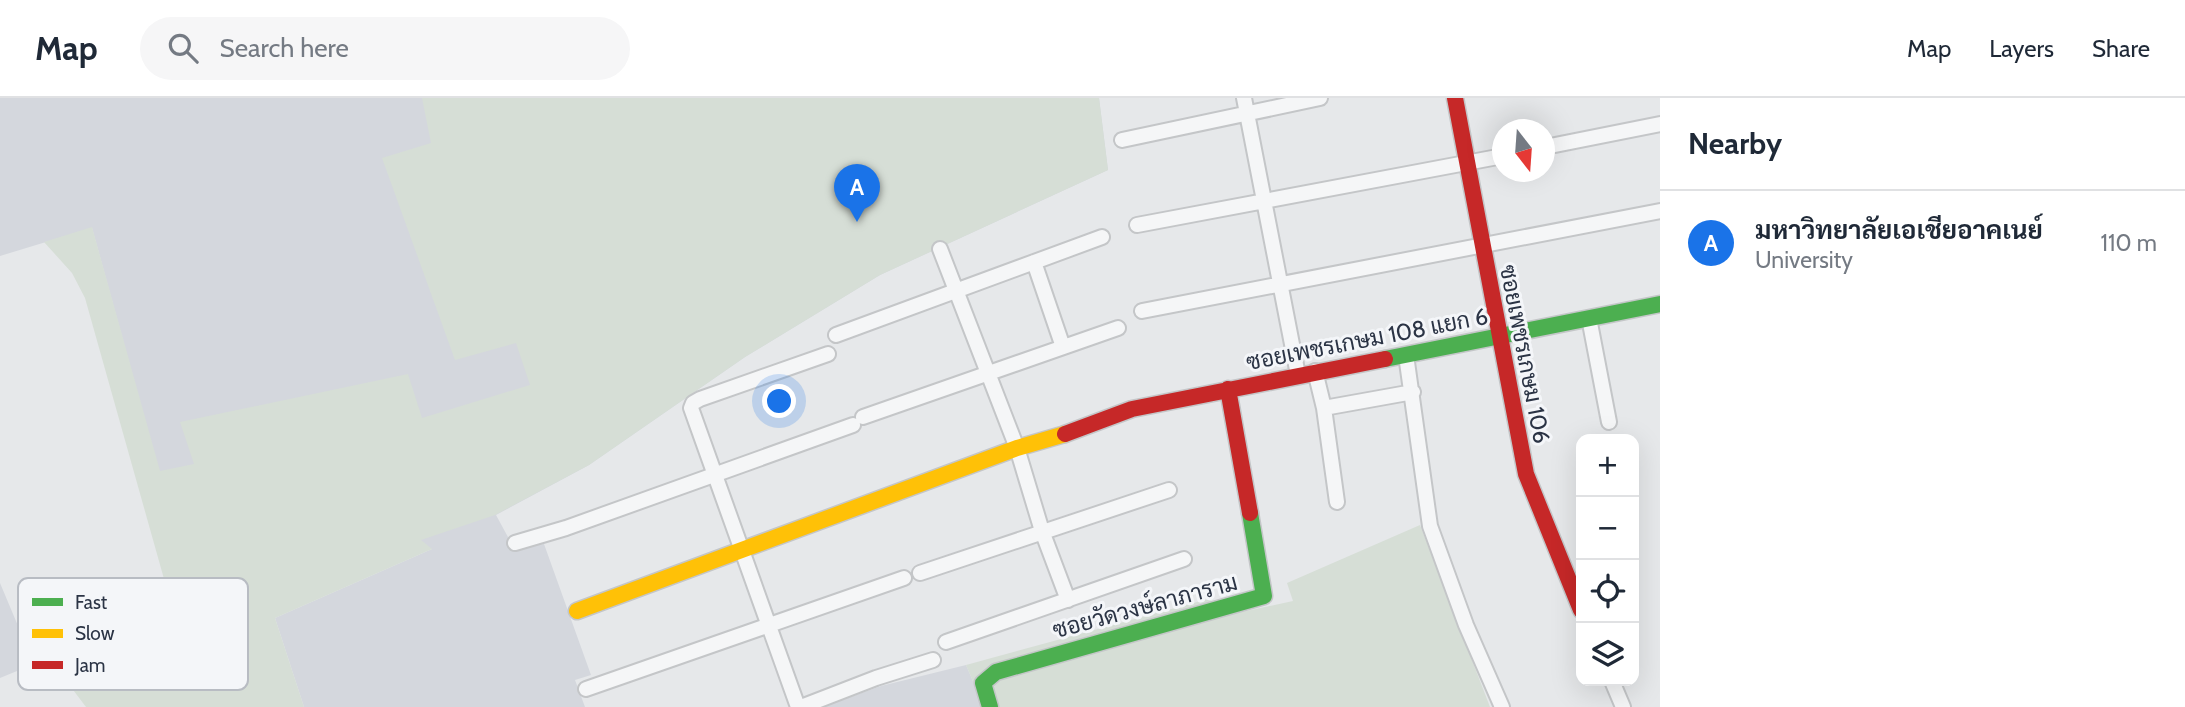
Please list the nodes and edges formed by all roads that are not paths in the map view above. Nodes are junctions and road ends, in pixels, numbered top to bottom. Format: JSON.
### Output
{"nodes":[{"id":1,"x":1244,"y":98,"type":"edge"},
{"id":2,"x":1320,"y":98,"type":"edge"},
{"id":3,"x":1455,"y":98,"type":"edge"},
{"id":4,"x":1247,"y":113,"type":"junction"},
{"id":5,"x":1660,"y":124,"type":"edge"},
{"id":6,"x":1122,"y":140,"type":"dead end"},
{"id":7,"x":1555,"y":145,"type":"edge"},
{"id":8,"x":1492,"y":158,"type":"edge"},
{"id":9,"x":1466,"y":163,"type":"junction"},
{"id":10,"x":1265,"y":201,"type":"junction"},
{"id":11,"x":1660,"y":211,"type":"edge"},
{"id":12,"x":1137,"y":225,"type":"dead end"},
{"id":13,"x":1102,"y":237,"type":"dead end"},
{"id":14,"x":1480,"y":246,"type":"junction"},
{"id":15,"x":940,"y":250,"type":"dead end"},
{"id":16,"x":1034,"y":262,"type":"junction"},
{"id":17,"x":1281,"y":284,"type":"junction"},
{"id":18,"x":956,"y":290,"type":"junction"},
{"id":19,"x":1660,"y":303,"type":"edge"},
{"id":20,"x":1142,"y":311,"type":"dead end"},
{"id":21,"x":1589,"y":318,"type":"junction"},
{"id":22,"x":1118,"y":328,"type":"dead end"},
{"id":23,"x":836,"y":335,"type":"dead end"},
{"id":24,"x":1502,"y":336,"type":"junction"},
{"id":25,"x":1063,"y":347,"type":"junction"},
{"id":26,"x":828,"y":354,"type":"dead end"},
{"id":27,"x":1406,"y":355,"type":"junction"},
{"id":28,"x":1307,"y":373,"type":"junction"},
{"id":29,"x":986,"y":374,"type":"junction"},
{"id":30,"x":1228,"y":388,"type":"junction"},
{"id":31,"x":1413,"y":391,"type":"junction"},
{"id":32,"x":1324,"y":408,"type":"junction"},
{"id":33,"x":1609,"y":422,"type":"dead end"},
{"id":34,"x":1017,"y":448,"type":"junction"},
{"id":35,"x":715,"y":473,"type":"junction"},
{"id":36,"x":1168,"y":490,"type":"dead end"},
{"id":37,"x":1337,"y":502,"type":"dead end"},
{"id":38,"x":1042,"y":531,"type":"junction"},
{"id":39,"x":515,"y":543,"type":"dead end"},
{"id":40,"x":741,"y":551,"type":"junction"},
{"id":41,"x":1184,"y":559,"type":"dead end"},
{"id":42,"x":920,"y":573,"type":"dead end"},
{"id":43,"x":904,"y":578,"type":"dead end"},
{"id":44,"x":1576,"y":598,"type":"edge"},
{"id":45,"x":1068,"y":600,"type":"junction"},
{"id":46,"x":577,"y":611,"type":"dead end"},
{"id":47,"x":769,"y":625,"type":"junction"},
{"id":48,"x":946,"y":642,"type":"dead end"},
{"id":49,"x":933,"y":660,"type":"dead end"},
{"id":50,"x":1614,"y":686,"type":"edge"},
{"id":51,"x":586,"y":688,"type":"dead end"},
{"id":52,"x":799,"y":707,"type":"edge"},
{"id":53,"x":990,"y":707,"type":"edge"},
{"id":54,"x":1502,"y":707,"type":"edge"},
{"id":55,"x":1623,"y":707,"type":"edge"}],
"edges":[{"from":1,"to":4,"type":"street"},
{"from":2,"to":4,"type":"street"},
{"from":3,"to":9,"type":"street","name":"ซอยเพชรเกษม 106"},
{"from":4,"to":6,"type":"street"},
{"from":4,"to":10,"type":"street"},
{"from":5,"to":7,"type":"street"},
{"from":8,"to":9,"type":"street"},
{"from":9,"to":10,"type":"street"},
{"from":9,"to":14,"type":"street","name":"ซอยเพชรเกษม 106"},
{"from":10,"to":12,"type":"street"},
{"from":10,"to":17,"type":"street"},
{"from":11,"to":14,"type":"street"},
{"from":13,"to":16,"type":"street"},
{"from":14,"to":17,"type":"street"},
{"from":14,"to":24,"type":"street","name":"ซอยเพชรเกษม 106"},
{"from":15,"to":18,"type":"street"},
{"from":16,"to":18,"type":"street"},
{"from":16,"to":25,"type":"street"},
{"from":17,"to":20,"type":"street"},
{"from":17,"to":28,"type":"street"},
{"from":18,"to":23,"type":"street"},
{"from":18,"to":29,"type":"street"},
{"from":19,"to":21,"type":"street","name":"ซอยเพชรเกษม 108 แยก 6"},
{"from":21,"to":24,"type":"street","name":"ซอยเพชรเกษม 108 แยก 6"},
{"from":21,"to":33,"type":"street"},
{"from":22,"to":25,"type":"street"},
{"from":24,"to":27,"type":"street","name":"ซอยเพชรเกษม 108 แยก 6"},
{"from":24,"to":44,"type":"street","name":"ซอยเพชรเกษม 106"},
{"from":25,"to":29,"type":"street"},
{"from":26,"to":35,"type":"street"},
{"from":27,"to":28,"type":"street","name":"ซอยเพชรเกษม 108 แยก 6"},
{"from":27,"to":31,"type":"street"},
{"from":28,"to":30,"type":"street","name":"ซอยเพชรเกษม 108 แยก 6"},
{"from":28,"to":32,"type":"street"},
{"from":29,"to":34,"type":"street"},
{"from":29,"to":35,"type":"street"},
{"from":30,"to":34,"type":"street","name":"ซอยเพชรเกษม 108 แยก 6"},
{"from":30,"to":53,"type":"street","name":"ซอยวัดวงษ์ลาภาราม"},
{"from":31,"to":32,"type":"street"},
{"from":31,"to":54,"type":"street"},
{"from":32,"to":37,"type":"street"},
{"from":34,"to":38,"type":"street"},
{"from":34,"to":40,"type":"street","name":"ซอยเพชรเกษม 108 แยก 6"},
{"from":35,"to":39,"type":"street"},
{"from":35,"to":40,"type":"street"},
{"from":36,"to":38,"type":"street"},
{"from":38,"to":42,"type":"street"},
{"from":38,"to":45,"type":"street"},
{"from":40,"to":46,"type":"street","name":"ซอยเพชรเกษม 108 แยก 6"},
{"from":40,"to":47,"type":"street"},
{"from":41,"to":45,"type":"street"},
{"from":43,"to":47,"type":"street"},
{"from":45,"to":48,"type":"street"},
{"from":47,"to":51,"type":"street"},
{"from":47,"to":52,"type":"street"},
{"from":49,"to":52,"type":"street"},
{"from":50,"to":55,"type":"street"}]}
